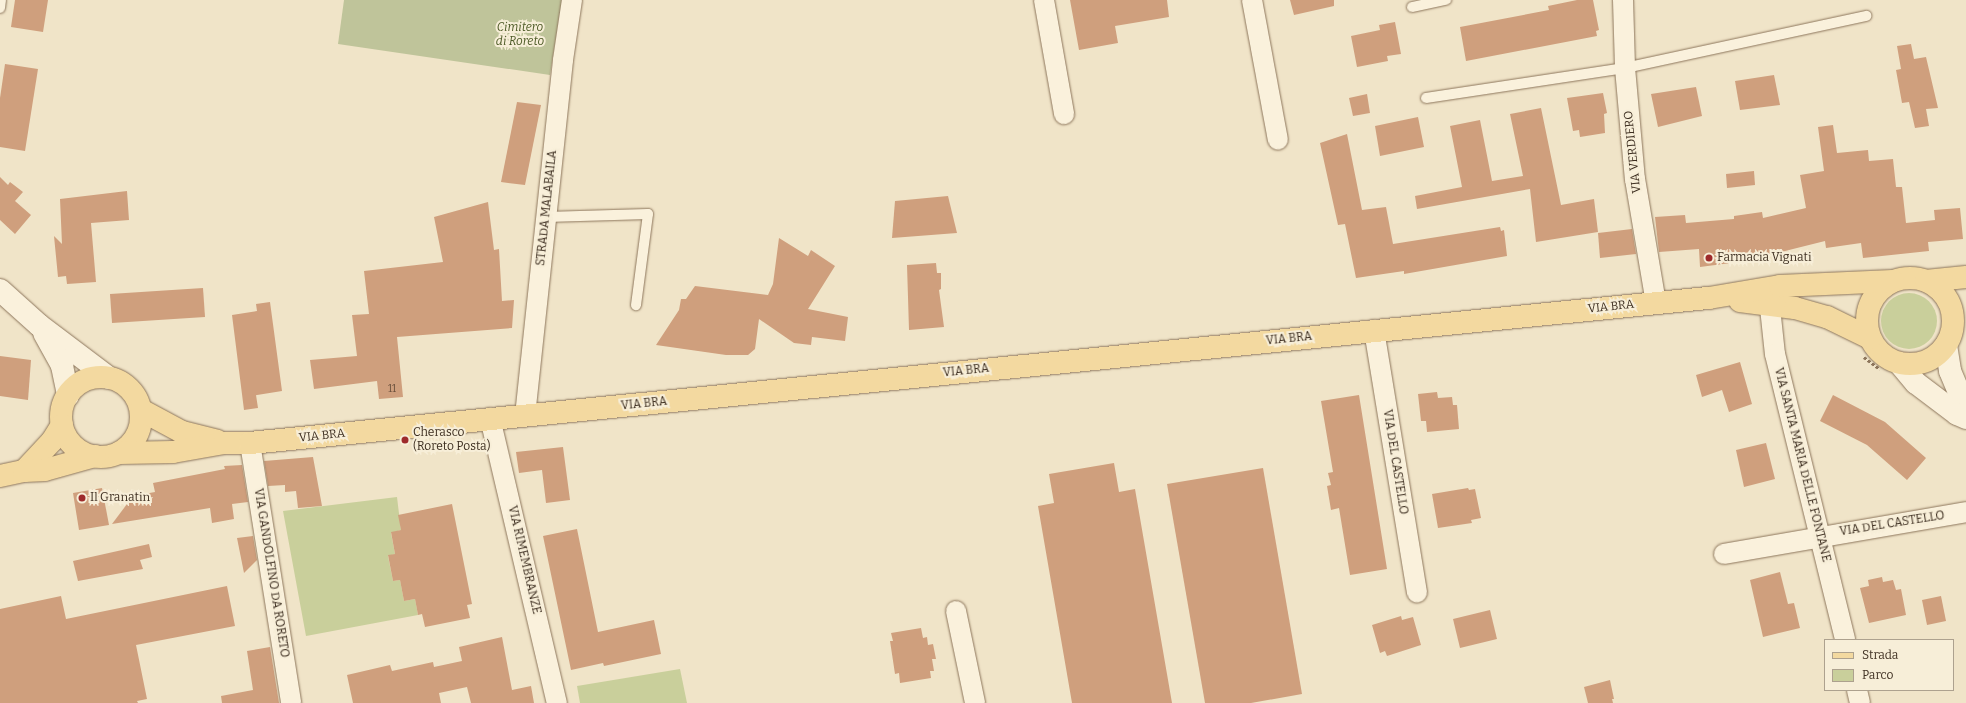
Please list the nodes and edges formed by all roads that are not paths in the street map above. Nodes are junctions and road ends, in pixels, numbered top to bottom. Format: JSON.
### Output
{"nodes":[{"id":1,"x":1,"y":0,"type":"edge"},
{"id":2,"x":572,"y":0,"type":"edge"},
{"id":3,"x":1044,"y":0,"type":"edge"},
{"id":4,"x":1252,"y":0,"type":"edge"},
{"id":5,"x":1446,"y":0,"type":"edge"},
{"id":6,"x":1623,"y":0,"type":"edge"},
{"id":7,"x":1412,"y":6,"type":"dead end"},
{"id":8,"x":0,"y":8,"type":"edge"},
{"id":9,"x":1866,"y":16,"type":"dead end"},
{"id":10,"x":1625,"y":68,"type":"junction"},
{"id":11,"x":1426,"y":98,"type":"dead end"},
{"id":12,"x":1064,"y":114,"type":"dead end"},
{"id":13,"x":1278,"y":140,"type":"dead end"},
{"id":14,"x":546,"y":217,"type":"junction"},
{"id":15,"x":1966,"y":277,"type":"edge"},
{"id":16,"x":1894,"y":281,"type":"junction"},
{"id":17,"x":1926,"y":281,"type":"junction"},
{"id":18,"x":0,"y":290,"type":"edge"},
{"id":19,"x":1769,"y":296,"type":"junction"},
{"id":20,"x":1656,"y":303,"type":"junction"},
{"id":21,"x":636,"y":305,"type":"dead end"},
{"id":22,"x":1960,"y":310,"type":"edge"},
{"id":23,"x":39,"y":325,"type":"junction"},
{"id":24,"x":1374,"y":330,"type":"junction"},
{"id":25,"x":1946,"y":345,"type":"junction"},
{"id":26,"x":1865,"y":346,"type":"junction"},
{"id":27,"x":1892,"y":368,"type":"junction"},
{"id":28,"x":109,"y":378,"type":"junction"},
{"id":29,"x":68,"y":395,"type":"junction"},
{"id":30,"x":1966,"y":409,"type":"edge"},
{"id":31,"x":140,"y":410,"type":"junction"},
{"id":32,"x":525,"y":416,"type":"junction"},
{"id":33,"x":490,"y":418,"type":"junction"},
{"id":34,"x":1966,"y":418,"type":"edge"},
{"id":35,"x":62,"y":425,"type":"junction"},
{"id":36,"x":224,"y":443,"type":"junction"},
{"id":37,"x":250,"y":443,"type":"junction"},
{"id":38,"x":119,"y":453,"type":"junction"},
{"id":39,"x":95,"y":456,"type":"junction"},
{"id":40,"x":24,"y":471,"type":"junction"},
{"id":41,"x":0,"y":476,"type":"edge"},
{"id":42,"x":1966,"y":512,"type":"edge"},
{"id":43,"x":1819,"y":535,"type":"junction"},
{"id":44,"x":1724,"y":554,"type":"dead end"},
{"id":45,"x":1417,"y":593,"type":"dead end"},
{"id":46,"x":956,"y":611,"type":"dead end"},
{"id":47,"x":1845,"y":639,"type":"edge"},
{"id":48,"x":1857,"y":691,"type":"edge"},
{"id":49,"x":291,"y":703,"type":"edge"},
{"id":50,"x":557,"y":703,"type":"edge"},
{"id":51,"x":975,"y":703,"type":"edge"},
{"id":52,"x":1860,"y":703,"type":"edge"}],
"edges":[{"from":1,"to":8,"type":"lane"},
{"from":2,"to":14,"type":"street","name":"STRADA MALABAILA"},
{"from":3,"to":12,"type":"street"},
{"from":4,"to":13,"type":"street"},
{"from":5,"to":7,"type":"lane"},
{"from":6,"to":10,"type":"street","name":"VIA VERDIERO"},
{"from":9,"to":10,"type":"lane"},
{"from":10,"to":11,"type":"lane"},
{"from":10,"to":20,"type":"street","name":"VIA VERDIERO"},
{"from":14,"to":21,"type":"lane"},
{"from":14,"to":32,"type":"street","name":"STRADA MALABAILA"},
{"from":15,"to":17,"type":"main road","name":"VIA BRA"},
{"from":16,"to":17,"type":"main road","name":"VIA BRA"},
{"from":16,"to":19,"type":"main road","name":"VIA BRA"},
{"from":16,"to":26,"type":"main road"},
{"from":17,"to":22,"type":"main road"},
{"from":18,"to":23,"type":"main road"},
{"from":19,"to":20,"type":"main road","name":"VIA BRA"},
{"from":19,"to":26,"type":"main road","name":"VIA BRA"},
{"from":19,"to":43,"type":"street","name":"VIA SANTA MARIA DELLE FONTANE"},
{"from":20,"to":24,"type":"main road","name":"VIA BRA"},
{"from":22,"to":25,"type":"main road"},
{"from":23,"to":28,"type":"main road"},
{"from":23,"to":29,"type":"main road"},
{"from":24,"to":32,"type":"main road","name":"VIA BRA"},
{"from":24,"to":45,"type":"street","name":"VIA DEL CASTELLO"},
{"from":25,"to":27,"type":"main road"},
{"from":25,"to":30,"type":"main road"},
{"from":26,"to":27,"type":"main road","name":"VIA BRA"},
{"from":27,"to":34,"type":"main road"},
{"from":28,"to":29,"type":"main road"},
{"from":28,"to":31,"type":"main road"},
{"from":29,"to":35,"type":"main road"},
{"from":31,"to":36,"type":"main road"},
{"from":31,"to":38,"type":"main road"},
{"from":32,"to":33,"type":"main road","name":"VIA BRA"},
{"from":33,"to":37,"type":"main road","name":"VIA BRA"},
{"from":33,"to":50,"type":"street","name":"VIA RIMEMBRANZE"},
{"from":35,"to":39,"type":"main road"},
{"from":35,"to":40,"type":"main road"},
{"from":36,"to":37,"type":"main road","name":"VIA BRA"},
{"from":36,"to":38,"type":"main road"},
{"from":37,"to":49,"type":"street","name":"VIA GANDOLFINO DA RORETO"},
{"from":38,"to":39,"type":"main road"},
{"from":39,"to":40,"type":"main road"},
{"from":40,"to":41,"type":"main road"},
{"from":42,"to":43,"type":"street","name":"VIA DEL CASTELLO"},
{"from":43,"to":44,"type":"street","name":"VIA DEL CASTELLO"},
{"from":43,"to":47,"type":"street","name":"VIA SANTA MARIA DELLE FONTANE"},
{"from":46,"to":51,"type":"street"},
{"from":48,"to":52,"type":"street"}]}
